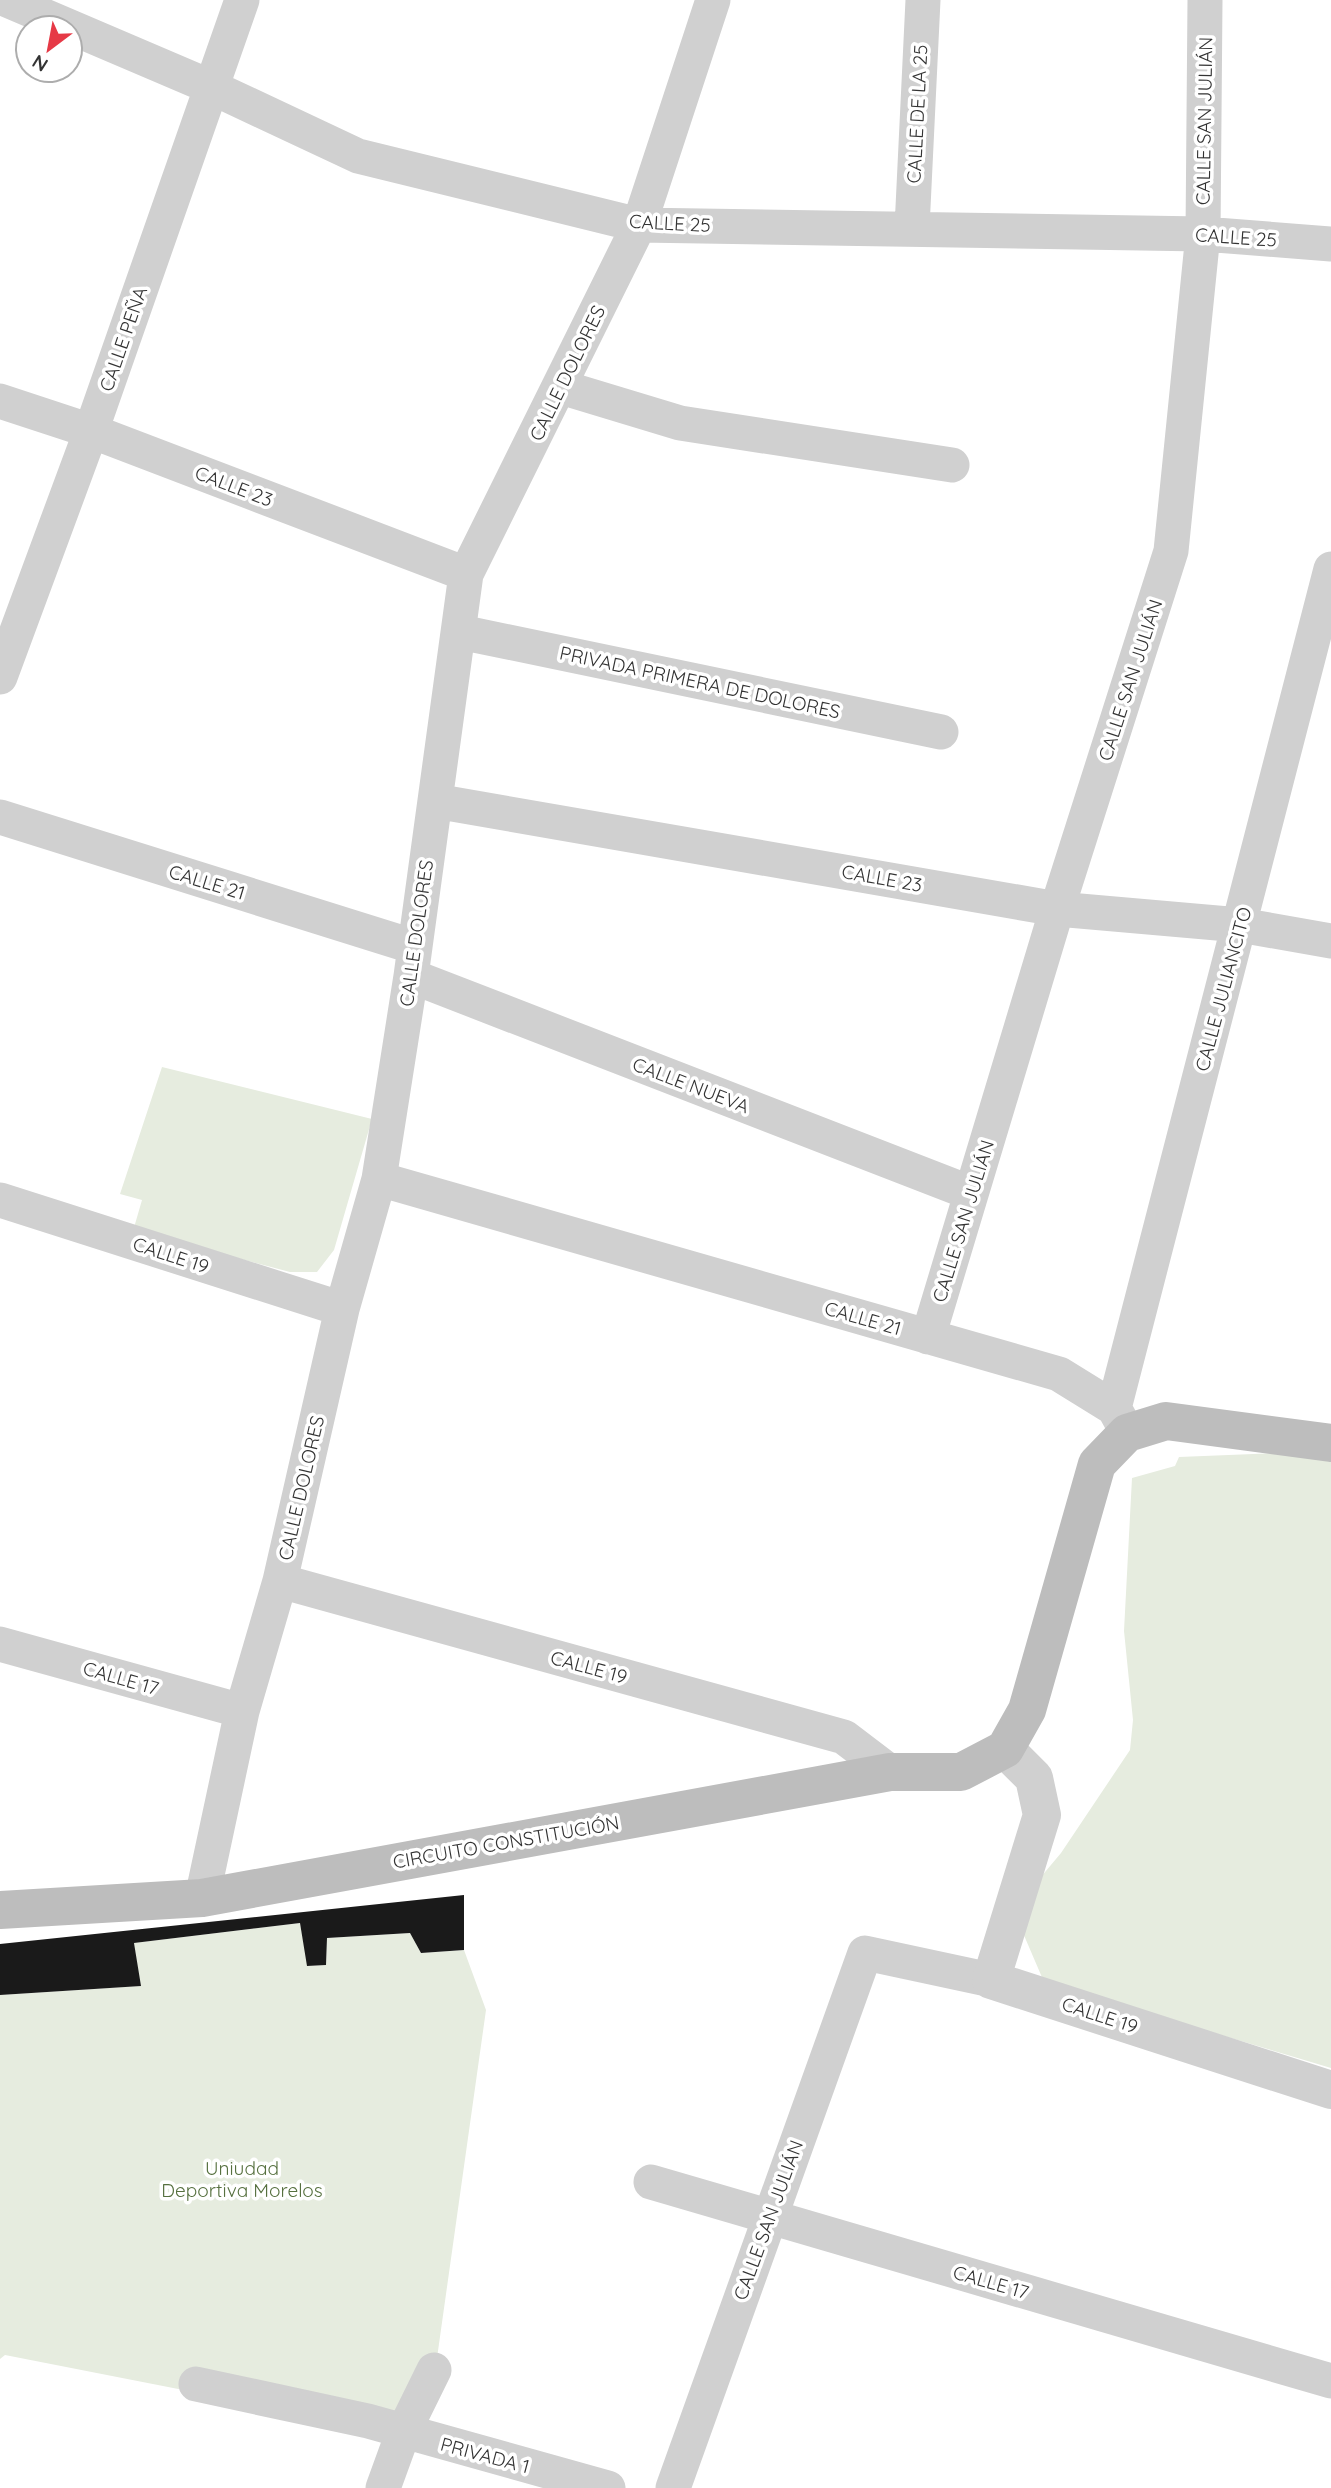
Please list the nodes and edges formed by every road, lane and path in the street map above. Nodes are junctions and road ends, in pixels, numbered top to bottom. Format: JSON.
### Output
{"nodes":[{"id":1,"x":8,"y":0,"type":"edge"},
{"id":2,"x":242,"y":0,"type":"edge"},
{"id":3,"x":713,"y":0,"type":"edge"},
{"id":4,"x":923,"y":0,"type":"edge"},
{"id":5,"x":1205,"y":0,"type":"edge"},
{"id":6,"x":211,"y":87,"type":"junction"},
{"id":7,"x":639,"y":225,"type":"junction"},
{"id":8,"x":912,"y":228,"type":"junction"},
{"id":9,"x":1203,"y":234,"type":"junction"},
{"id":10,"x":1331,"y":244,"type":"edge"},
{"id":11,"x":561,"y":387,"type":"junction"},
{"id":12,"x":0,"y":401,"type":"edge"},
{"id":13,"x":91,"y":432,"type":"junction"},
{"id":14,"x":952,"y":465,"type":"dead end"},
{"id":15,"x":1331,"y":569,"type":"edge"},
{"id":16,"x":466,"y":574,"type":"junction"},
{"id":17,"x":460,"y":632,"type":"junction"},
{"id":18,"x":0,"y":677,"type":"edge"},
{"id":19,"x":941,"y":732,"type":"dead end"},
{"id":20,"x":435,"y":801,"type":"junction"},
{"id":21,"x":0,"y":817,"type":"edge"},
{"id":22,"x":1057,"y":909,"type":"junction"},
{"id":23,"x":1240,"y":925,"type":"junction"},
{"id":24,"x":1331,"y":941,"type":"edge"},
{"id":25,"x":413,"y":961,"type":"junction"},
{"id":26,"x":379,"y":1179,"type":"junction"},
{"id":27,"x":971,"y":1194,"type":"junction"},
{"id":28,"x":0,"y":1200,"type":"edge"},
{"id":29,"x":342,"y":1309,"type":"junction"},
{"id":30,"x":928,"y":1337,"type":"junction"},
{"id":31,"x":1121,"y":1420,"type":"junction"},
{"id":32,"x":1331,"y":1443,"type":"edge"},
{"id":33,"x":279,"y":1581,"type":"junction"},
{"id":34,"x":0,"y":1644,"type":"edge"},
{"id":35,"x":242,"y":1711,"type":"junction"},
{"id":36,"x":1004,"y":1749,"type":"junction"},
{"id":37,"x":890,"y":1772,"type":"junction"},
{"id":38,"x":202,"y":1898,"type":"junction"},
{"id":39,"x":0,"y":1910,"type":"edge"},
{"id":40,"x":865,"y":1953,"type":"joint"},
{"id":41,"x":991,"y":1980,"type":"junction"},
{"id":42,"x":1331,"y":2090,"type":"edge"},
{"id":43,"x":651,"y":2182,"type":"dead end"},
{"id":44,"x":769,"y":2218,"type":"junction"},
{"id":45,"x":434,"y":2370,"type":"dead end"},
{"id":46,"x":1331,"y":2381,"type":"edge"},
{"id":47,"x":196,"y":2384,"type":"dead end"},
{"id":48,"x":403,"y":2433,"type":"junction"},
{"id":49,"x":383,"y":2488,"type":"edge"},
{"id":50,"x":608,"y":2488,"type":"edge"},
{"id":51,"x":673,"y":2488,"type":"edge"}],
"edges":[{"from":1,"to":6,"type":"street","name":"CALLE 25"},
{"from":2,"to":6,"type":"street","name":"CALLE PEÑA"},
{"from":3,"to":7,"type":"street","name":"CALLE DOLORES"},
{"from":4,"to":8,"type":"street","name":"CALLE DE LA 25"},
{"from":5,"to":9,"type":"street","name":"CALLE SAN JULIÁN"},
{"from":6,"to":7,"type":"street","name":"CALLE 25"},
{"from":6,"to":13,"type":"street","name":"CALLE PEÑA"},
{"from":7,"to":8,"type":"street","name":"CALLE 25"},
{"from":7,"to":11,"type":"street","name":"CALLE DOLORES"},
{"from":8,"to":9,"type":"street","name":"CALLE 25"},
{"from":9,"to":10,"type":"street","name":"CALLE 25"},
{"from":9,"to":22,"type":"street","name":"CALLE SAN JULIÁN"},
{"from":11,"to":14,"type":"street"},
{"from":11,"to":16,"type":"street","name":"CALLE DOLORES"},
{"from":12,"to":13,"type":"street","name":"CALLE 23"},
{"from":13,"to":16,"type":"street","name":"CALLE 23"},
{"from":13,"to":18,"type":"street","name":"CALLE PEÑA"},
{"from":15,"to":23,"type":"street","name":"CALLE JULIANCITO"},
{"from":16,"to":17,"type":"street","name":"CALLE DOLORES"},
{"from":17,"to":19,"type":"street","name":"PRIVADA PRIMERA DE DOLORES"},
{"from":17,"to":20,"type":"street","name":"CALLE DOLORES"},
{"from":20,"to":22,"type":"street","name":"CALLE 23"},
{"from":20,"to":25,"type":"street","name":"CALLE DOLORES"},
{"from":21,"to":25,"type":"street","name":"CALLE 21"},
{"from":22,"to":23,"type":"street","name":"CALLE 23"},
{"from":22,"to":27,"type":"street","name":"CALLE SAN JULIÁN"},
{"from":23,"to":24,"type":"street","name":"CALLE 23"},
{"from":23,"to":31,"type":"street","name":"CALLE JULIANCITO"},
{"from":25,"to":26,"type":"street","name":"CALLE DOLORES"},
{"from":25,"to":27,"type":"street","name":"CALLE NUEVA"},
{"from":26,"to":29,"type":"street","name":"CALLE DOLORES"},
{"from":26,"to":30,"type":"street","name":"CALLE 21"},
{"from":27,"to":30,"type":"street","name":"CALLE SAN JULIÁN"},
{"from":28,"to":29,"type":"street","name":"CALLE 19"},
{"from":29,"to":33,"type":"street","name":"CALLE DOLORES"},
{"from":30,"to":31,"type":"street","name":"CALLE 21"},
{"from":31,"to":32,"type":"main road"},
{"from":31,"to":36,"type":"main road"},
{"from":33,"to":35,"type":"street","name":"CALLE DOLORES"},
{"from":33,"to":37,"type":"street","name":"CALLE 19"},
{"from":34,"to":35,"type":"street","name":"CALLE 17"},
{"from":35,"to":38,"type":"street","name":"CALLE DOLORES"},
{"from":36,"to":37,"type":"main road","name":"CIRCUITO CONSTITUCIÓN"},
{"from":36,"to":41,"type":"street"},
{"from":37,"to":38,"type":"main road","name":"CIRCUITO CONSTITUCIÓN"},
{"from":38,"to":39,"type":"main road","name":"CIRCUITO CONSTITUCIÓN"},
{"from":40,"to":41,"type":"street","name":"CALLE 19"},
{"from":40,"to":44,"type":"street","name":"CALLE SAN JULIÁN"},
{"from":41,"to":42,"type":"street","name":"CALLE 19"},
{"from":43,"to":44,"type":"street","name":"CALLE 17"},
{"from":44,"to":46,"type":"street","name":"CALLE 17"},
{"from":44,"to":51,"type":"street","name":"CALLE SAN JULIÁN"},
{"from":45,"to":48,"type":"street"},
{"from":47,"to":48,"type":"street","name":"PRIVADA 1"},
{"from":48,"to":49,"type":"street"},
{"from":48,"to":50,"type":"street","name":"PRIVADA 1"}]}
